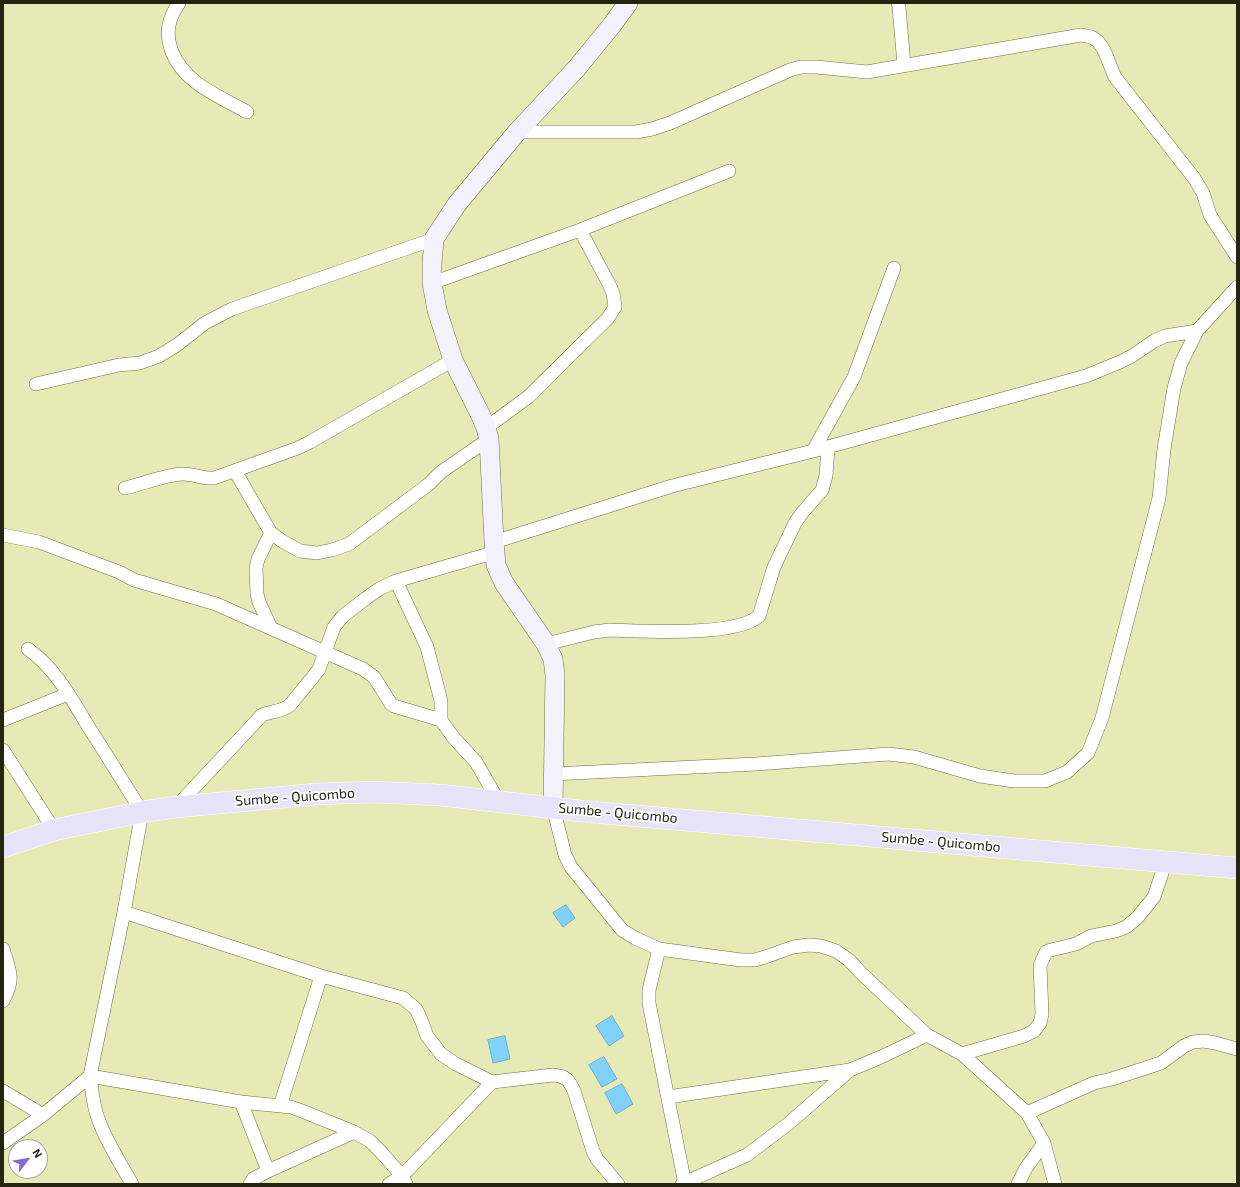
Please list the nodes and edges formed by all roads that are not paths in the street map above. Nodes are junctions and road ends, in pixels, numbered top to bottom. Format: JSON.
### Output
{"nodes":[{"id":1,"x":179,"y":3,"type":"edge"},
{"id":2,"x":628,"y":3,"type":"edge"},
{"id":3,"x":898,"y":3,"type":"edge"},
{"id":4,"x":904,"y":65,"type":"junction"},
{"id":5,"x":247,"y":112,"type":"dead end"},
{"id":6,"x":517,"y":132,"type":"junction"},
{"id":7,"x":729,"y":172,"type":"dead end"},
{"id":8,"x":580,"y":230,"type":"junction"},
{"id":9,"x":434,"y":239,"type":"junction"},
{"id":10,"x":1237,"y":258,"type":"edge"},
{"id":11,"x":894,"y":268,"type":"dead end"},
{"id":12,"x":432,"y":284,"type":"junction"},
{"id":13,"x":1237,"y":287,"type":"edge"},
{"id":14,"x":1197,"y":332,"type":"junction"},
{"id":15,"x":453,"y":360,"type":"junction"},
{"id":16,"x":36,"y":384,"type":"dead end"},
{"id":17,"x":488,"y":433,"type":"junction"},
{"id":18,"x":828,"y":447,"type":"junction"},
{"id":19,"x":813,"y":451,"type":"junction"},
{"id":20,"x":235,"y":471,"type":"junction"},
{"id":21,"x":126,"y":488,"type":"dead end"},
{"id":22,"x":271,"y":533,"type":"junction"},
{"id":23,"x":3,"y":535,"type":"edge"},
{"id":24,"x":495,"y":547,"type":"junction"},
{"id":25,"x":396,"y":581,"type":"junction"},
{"id":26,"x":270,"y":628,"type":"junction"},
{"id":27,"x":546,"y":644,"type":"junction"},
{"id":28,"x":28,"y":649,"type":"dead end"},
{"id":29,"x":326,"y":653,"type":"junction"},
{"id":30,"x":68,"y":694,"type":"junction"},
{"id":31,"x":3,"y":720,"type":"edge"},
{"id":32,"x":440,"y":720,"type":"junction"},
{"id":33,"x":3,"y":750,"type":"edge"},
{"id":34,"x":553,"y":774,"type":"junction"},
{"id":35,"x":499,"y":802,"type":"junction"},
{"id":36,"x":176,"y":807,"type":"junction"},
{"id":37,"x":553,"y":807,"type":"junction"},
{"id":38,"x":142,"y":812,"type":"junction"},
{"id":39,"x":54,"y":830,"type":"junction"},
{"id":40,"x":3,"y":847,"type":"edge"},
{"id":41,"x":1166,"y":861,"type":"junction"},
{"id":42,"x":1237,"y":868,"type":"edge"},
{"id":43,"x":124,"y":912,"type":"junction"},
{"id":44,"x":3,"y":949,"type":"edge"},
{"id":45,"x":659,"y":949,"type":"junction"},
{"id":46,"x":321,"y":976,"type":"junction"},
{"id":47,"x":3,"y":1001,"type":"edge"},
{"id":48,"x":927,"y":1035,"type":"junction"},
{"id":49,"x":1237,"y":1049,"type":"edge"},
{"id":50,"x":962,"y":1054,"type":"junction"},
{"id":51,"x":850,"y":1070,"type":"junction"},
{"id":52,"x":90,"y":1076,"type":"junction"},
{"id":53,"x":492,"y":1082,"type":"junction"},
{"id":54,"x":3,"y":1091,"type":"edge"},
{"id":55,"x":668,"y":1097,"type":"junction"},
{"id":56,"x":241,"y":1102,"type":"junction"},
{"id":57,"x":280,"y":1106,"type":"junction"},
{"id":58,"x":1027,"y":1113,"type":"junction"},
{"id":59,"x":43,"y":1116,"type":"junction"},
{"id":60,"x":354,"y":1132,"type":"junction"},
{"id":61,"x":3,"y":1143,"type":"edge"},
{"id":62,"x":1044,"y":1143,"type":"junction"},
{"id":63,"x":268,"y":1171,"type":"junction"},
{"id":64,"x":404,"y":1180,"type":"edge"},
{"id":65,"x":132,"y":1184,"type":"edge"},
{"id":66,"x":250,"y":1184,"type":"edge"},
{"id":67,"x":389,"y":1184,"type":"edge"},
{"id":68,"x":618,"y":1184,"type":"edge"},
{"id":69,"x":684,"y":1184,"type":"edge"},
{"id":70,"x":1018,"y":1184,"type":"edge"},
{"id":71,"x":1055,"y":1184,"type":"edge"}],
"edges":[{"from":1,"to":5,"type":"street"},
{"from":2,"to":6,"type":"street"},
{"from":3,"to":4,"type":"street"},
{"from":4,"to":6,"type":"street"},
{"from":4,"to":10,"type":"street"},
{"from":6,"to":9,"type":"street"},
{"from":7,"to":8,"type":"street"},
{"from":8,"to":12,"type":"street"},
{"from":8,"to":17,"type":"street"},
{"from":9,"to":12,"type":"street"},
{"from":9,"to":16,"type":"street"},
{"from":11,"to":19,"type":"street"},
{"from":12,"to":15,"type":"street"},
{"from":13,"to":14,"type":"street"},
{"from":14,"to":18,"type":"street"},
{"from":14,"to":34,"type":"street"},
{"from":15,"to":17,"type":"street"},
{"from":15,"to":20,"type":"street"},
{"from":17,"to":22,"type":"street"},
{"from":17,"to":24,"type":"street"},
{"from":18,"to":19,"type":"street"},
{"from":18,"to":27,"type":"street"},
{"from":19,"to":24,"type":"street"},
{"from":20,"to":21,"type":"street"},
{"from":20,"to":22,"type":"street"},
{"from":22,"to":26,"type":"street"},
{"from":23,"to":26,"type":"street"},
{"from":24,"to":25,"type":"street"},
{"from":24,"to":27,"type":"street"},
{"from":25,"to":29,"type":"street"},
{"from":25,"to":32,"type":"street"},
{"from":26,"to":29,"type":"street"},
{"from":27,"to":34,"type":"street"},
{"from":28,"to":30,"type":"street"},
{"from":29,"to":32,"type":"street"},
{"from":29,"to":36,"type":"street"},
{"from":30,"to":31,"type":"street"},
{"from":30,"to":38,"type":"street"},
{"from":32,"to":35,"type":"street"},
{"from":33,"to":39,"type":"street"},
{"from":34,"to":37,"type":"street"},
{"from":35,"to":36,"type":"main road","name":"Sumbe - Quicombo"},
{"from":35,"to":37,"type":"main road","name":"Sumbe - Quicombo"},
{"from":36,"to":38,"type":"main road","name":"Sumbe - Quicombo"},
{"from":37,"to":41,"type":"main road","name":"Sumbe - Quicombo"},
{"from":37,"to":45,"type":"street"},
{"from":38,"to":39,"type":"main road","name":"Sumbe - Quicombo"},
{"from":38,"to":43,"type":"street"},
{"from":39,"to":40,"type":"main road","name":"Sumbe - Quicombo"},
{"from":41,"to":42,"type":"main road","name":"Sumbe - Quicombo"},
{"from":41,"to":50,"type":"street"},
{"from":43,"to":46,"type":"street"},
{"from":43,"to":52,"type":"street"},
{"from":44,"to":47,"type":"street"},
{"from":45,"to":48,"type":"street"},
{"from":45,"to":55,"type":"street"},
{"from":46,"to":53,"type":"street"},
{"from":46,"to":57,"type":"street"},
{"from":48,"to":50,"type":"street"},
{"from":48,"to":51,"type":"street"},
{"from":49,"to":58,"type":"street"},
{"from":50,"to":58,"type":"street"},
{"from":51,"to":55,"type":"street"},
{"from":51,"to":69,"type":"street"},
{"from":52,"to":56,"type":"street"},
{"from":52,"to":59,"type":"street"},
{"from":52,"to":65,"type":"street"},
{"from":53,"to":64,"type":"street"},
{"from":53,"to":68,"type":"street"},
{"from":54,"to":59,"type":"street"},
{"from":55,"to":69,"type":"street"},
{"from":56,"to":57,"type":"street"},
{"from":56,"to":63,"type":"street"},
{"from":57,"to":60,"type":"street"},
{"from":58,"to":62,"type":"street"},
{"from":59,"to":61,"type":"street"},
{"from":60,"to":63,"type":"street"},
{"from":60,"to":64,"type":"street"},
{"from":62,"to":70,"type":"street"},
{"from":62,"to":71,"type":"street"},
{"from":63,"to":66,"type":"street"},
{"from":64,"to":67,"type":"street"}]}
